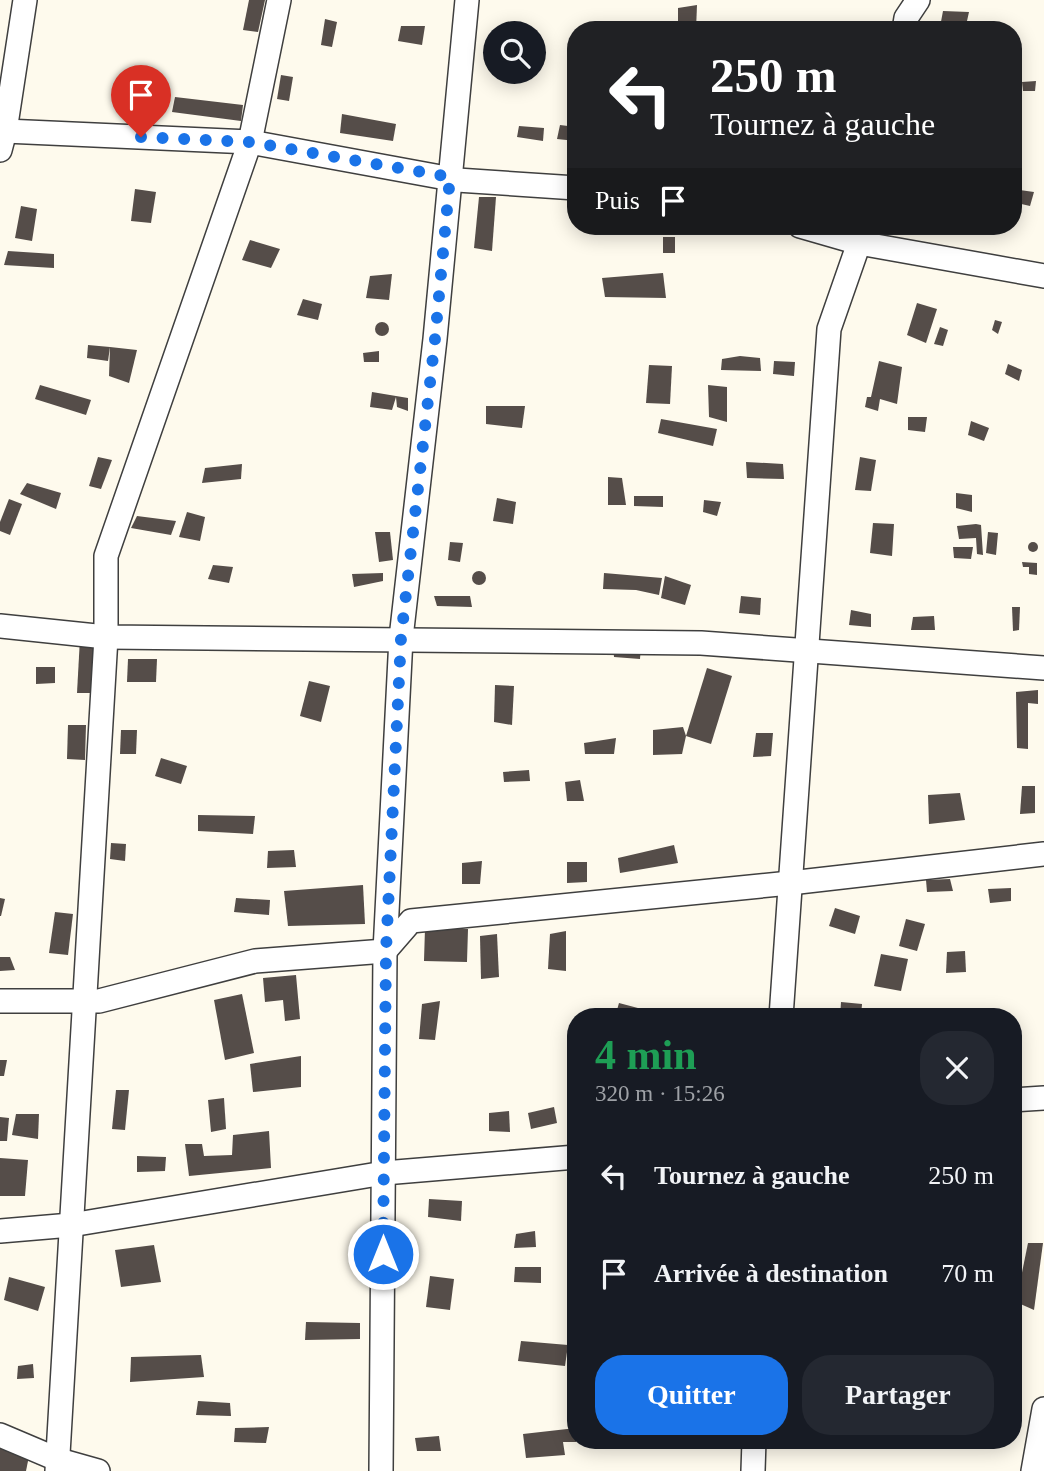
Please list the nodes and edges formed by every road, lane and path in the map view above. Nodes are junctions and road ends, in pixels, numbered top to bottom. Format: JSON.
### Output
{"nodes":[{"id":1,"x":25,"y":0,"type":"edge"},
{"id":2,"x":279,"y":0,"type":"edge"},
{"id":3,"x":467,"y":0,"type":"edge"},
{"id":4,"x":918,"y":0,"type":"edge"},
{"id":5,"x":906,"y":21,"type":"edge"},
{"id":6,"x":3,"y":141,"type":"edge"},
{"id":7,"x":250,"y":142,"type":"junction"},
{"id":8,"x":450,"y":177,"type":"junction"},
{"id":9,"x":567,"y":187,"type":"edge"},
{"id":10,"x":861,"y":235,"type":"edge"},
{"id":11,"x":865,"y":235,"type":"edge"},
{"id":12,"x":1044,"y":276,"type":"edge"},
{"id":13,"x":0,"y":626,"type":"edge"},
{"id":14,"x":106,"y":637,"type":"junction"},
{"id":15,"x":401,"y":638,"type":"junction"},
{"id":16,"x":806,"y":650,"type":"junction"},
{"id":17,"x":1044,"y":668,"type":"edge"},
{"id":18,"x":1044,"y":854,"type":"edge"},
{"id":19,"x":790,"y":883,"type":"junction"},
{"id":20,"x":386,"y":951,"type":"junction"},
{"id":21,"x":84,"y":1001,"type":"junction"},
{"id":22,"x":0,"y":1002,"type":"edge"},
{"id":23,"x":782,"y":1008,"type":"edge"},
{"id":24,"x":1044,"y":1098,"type":"edge"},
{"id":25,"x":1022,"y":1099,"type":"edge"},
{"id":26,"x":567,"y":1158,"type":"edge"},
{"id":27,"x":384,"y":1173,"type":"junction"},
{"id":28,"x":71,"y":1225,"type":"junction"},
{"id":29,"x":0,"y":1231,"type":"edge"},
{"id":30,"x":1044,"y":1409,"type":"edge"},
{"id":31,"x":0,"y":1435,"type":"edge"},
{"id":32,"x":753,"y":1449,"type":"edge"},
{"id":33,"x":58,"y":1465,"type":"edge"},
{"id":34,"x":98,"y":1471,"type":"edge"},
{"id":35,"x":381,"y":1471,"type":"edge"},
{"id":36,"x":752,"y":1471,"type":"edge"},
{"id":37,"x":1033,"y":1471,"type":"edge"}],
"edges":[{"from":1,"to":6,"type":"street"},
{"from":2,"to":7,"type":"street"},
{"from":3,"to":8,"type":"street"},
{"from":4,"to":5,"type":"street"},
{"from":6,"to":7,"type":"street"},
{"from":7,"to":8,"type":"street"},
{"from":7,"to":14,"type":"street"},
{"from":8,"to":9,"type":"street"},
{"from":8,"to":15,"type":"street"},
{"from":10,"to":16,"type":"street"},
{"from":11,"to":12,"type":"street"},
{"from":13,"to":14,"type":"street"},
{"from":14,"to":15,"type":"street"},
{"from":14,"to":21,"type":"street"},
{"from":15,"to":16,"type":"street"},
{"from":15,"to":20,"type":"street"},
{"from":16,"to":17,"type":"street"},
{"from":16,"to":19,"type":"street"},
{"from":18,"to":19,"type":"street"},
{"from":19,"to":20,"type":"street"},
{"from":19,"to":23,"type":"street"},
{"from":20,"to":21,"type":"street"},
{"from":20,"to":27,"type":"street"},
{"from":21,"to":22,"type":"street"},
{"from":21,"to":28,"type":"street"},
{"from":24,"to":25,"type":"street"},
{"from":26,"to":27,"type":"street"},
{"from":27,"to":28,"type":"street"},
{"from":27,"to":35,"type":"street"},
{"from":28,"to":29,"type":"street"},
{"from":28,"to":33,"type":"street"},
{"from":30,"to":37,"type":"street"},
{"from":31,"to":33,"type":"street"},
{"from":32,"to":36,"type":"street"},
{"from":33,"to":34,"type":"street"}]}
